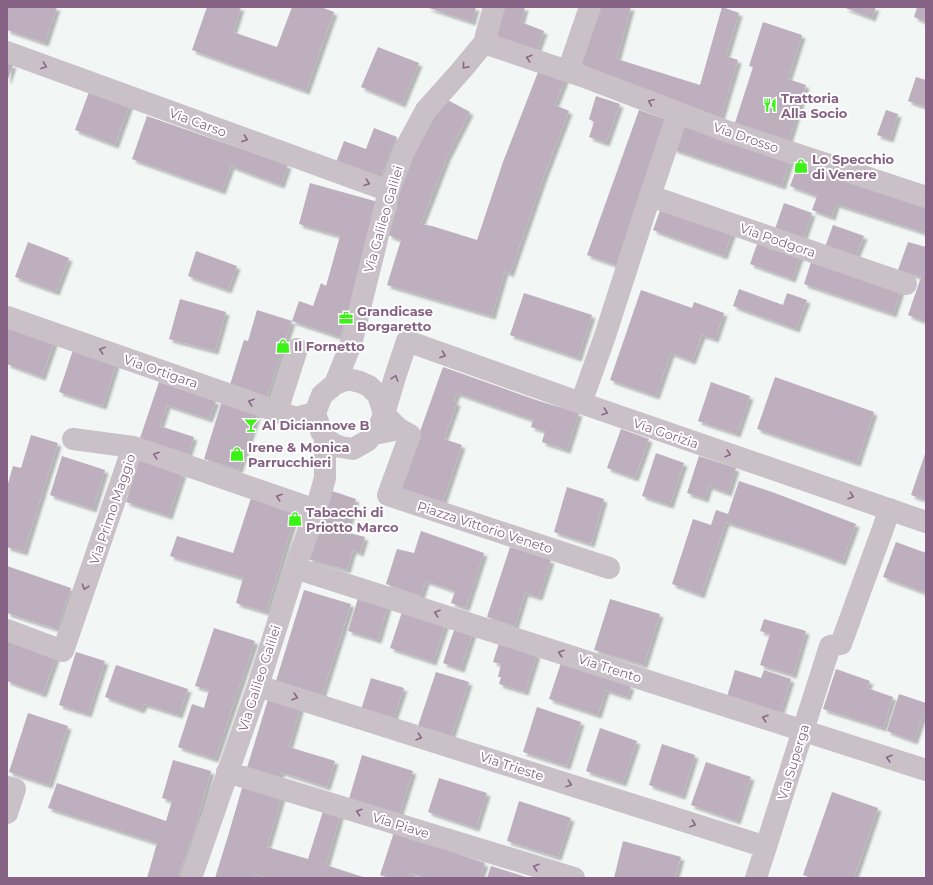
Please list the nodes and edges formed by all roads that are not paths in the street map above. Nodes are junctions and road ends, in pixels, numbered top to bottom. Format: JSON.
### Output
{"nodes":[{"id":1,"x":494,"y":7,"type":"edge"},
{"id":2,"x":590,"y":7,"type":"edge"},
{"id":3,"x":484,"y":43,"type":"junction"},
{"id":4,"x":7,"y":52,"type":"edge"},
{"id":5,"x":568,"y":71,"type":"junction"},
{"id":6,"x":678,"y":113,"type":"junction"},
{"id":7,"x":389,"y":191,"type":"junction"},
{"id":8,"x":650,"y":196,"type":"junction"},
{"id":9,"x":926,"y":197,"type":"edge"},
{"id":10,"x":906,"y":284,"type":"dead end"},
{"id":11,"x":7,"y":317,"type":"edge"},
{"id":12,"x":297,"y":350,"type":"dead end"},
{"id":13,"x":335,"y":384,"type":"junction"},
{"id":14,"x":581,"y":403,"type":"junction"},
{"id":15,"x":277,"y":411,"type":"junction"},
{"id":16,"x":315,"y":413,"type":"junction"},
{"id":17,"x":384,"y":414,"type":"junction"},
{"id":18,"x":399,"y":429,"type":"junction"},
{"id":19,"x":374,"y":434,"type":"junction"},
{"id":20,"x":73,"y":438,"type":"dead end"},
{"id":21,"x":325,"y":438,"type":"junction"},
{"id":22,"x":133,"y":447,"type":"junction"},
{"id":23,"x":352,"y":449,"type":"junction"},
{"id":24,"x":325,"y":478,"type":"junction"},
{"id":25,"x":890,"y":509,"type":"junction"},
{"id":26,"x":316,"y":510,"type":"junction"},
{"id":27,"x":926,"y":522,"type":"edge"},
{"id":28,"x":295,"y":568,"type":"junction"},
{"id":29,"x":608,"y":568,"type":"dead end"},
{"id":30,"x":7,"y":630,"type":"edge"},
{"id":31,"x":258,"y":686,"type":"junction"},
{"id":32,"x":803,"y":730,"type":"junction"},
{"id":33,"x":926,"y":770,"type":"edge"},
{"id":34,"x":227,"y":772,"type":"junction"},
{"id":35,"x":7,"y":787,"type":"edge"},
{"id":36,"x":7,"y":813,"type":"edge"},
{"id":37,"x":766,"y":847,"type":"junction"},
{"id":38,"x":191,"y":878,"type":"edge"},
{"id":39,"x":574,"y":878,"type":"edge"},
{"id":40,"x":756,"y":878,"type":"edge"}],
"edges":[{"from":1,"to":3,"type":"street","name":"Via Galileo Galilei"},
{"from":2,"to":5,"type":"street"},
{"from":5,"to":3,"type":"street","name":"Via Drosso","one_way":true},
{"from":3,"to":7,"type":"street","name":"Via Galileo Galilei","one_way":true},
{"from":4,"to":7,"type":"street","name":"Via Carso","one_way":true},
{"from":6,"to":5,"type":"street","name":"Via Drosso","one_way":true},
{"from":6,"to":8,"type":"street"},
{"from":6,"to":9,"type":"street","name":"Via Drosso"},
{"from":7,"to":13,"type":"street","name":"Via Galileo Galilei"},
{"from":8,"to":10,"type":"street","name":"Via Podgora"},
{"from":8,"to":14,"type":"street"},
{"from":15,"to":11,"type":"street","name":"Via Ortigara","one_way":true},
{"from":12,"to":15,"type":"street"},
{"from":13,"to":16,"type":"street"},
{"from":13,"to":17,"type":"street","name":"Piazza Vittorio Veneto"},
{"from":17,"to":14,"type":"street","name":"Via Gorizia","one_way":true},
{"from":14,"to":25,"type":"street","name":"Via Gorizia","one_way":true},
{"from":15,"to":16,"type":"street","name":"Via Ortigara"},
{"from":16,"to":21,"type":"street"},
{"from":17,"to":18,"type":"street","name":"Piazza Vittorio Veneto"},
{"from":17,"to":19,"type":"street"},
{"from":18,"to":19,"type":"street"},
{"from":18,"to":29,"type":"street","name":"Piazza Vittorio Veneto"},
{"from":19,"to":23,"type":"street"},
{"from":20,"to":22,"type":"street"},
{"from":21,"to":23,"type":"street"},
{"from":21,"to":24,"type":"street","name":"Via Galileo Galilei"},
{"from":26,"to":22,"type":"street","name":"Via Primo Maggio","one_way":true},
{"from":22,"to":30,"type":"street","name":"Via Primo Maggio","one_way":true},
{"from":23,"to":24,"type":"street","name":"Via Galileo Galilei"},
{"from":24,"to":26,"type":"street","name":"Via Galileo Galilei"},
{"from":25,"to":27,"type":"street","name":"Via Gorizia"},
{"from":25,"to":32,"type":"street","name":"Via Superga"},
{"from":26,"to":28,"type":"street","name":"Via Galileo Galilei"},
{"from":28,"to":31,"type":"street","name":"Via Galileo Galilei"},
{"from":32,"to":28,"type":"street","name":"Via Trento","one_way":true},
{"from":31,"to":34,"type":"street","name":"Via Galileo Galilei"},
{"from":31,"to":37,"type":"street","name":"Via Trieste","one_way":true},
{"from":33,"to":32,"type":"street","name":"Via Trento","one_way":true},
{"from":32,"to":37,"type":"street","name":"Via Superga"},
{"from":34,"to":38,"type":"street","name":"Via Galileo Galilei"},
{"from":39,"to":34,"type":"street","name":"Via Piave","one_way":true},
{"from":35,"to":36,"type":"street"},
{"from":37,"to":40,"type":"street","name":"Via Superga"}]}
